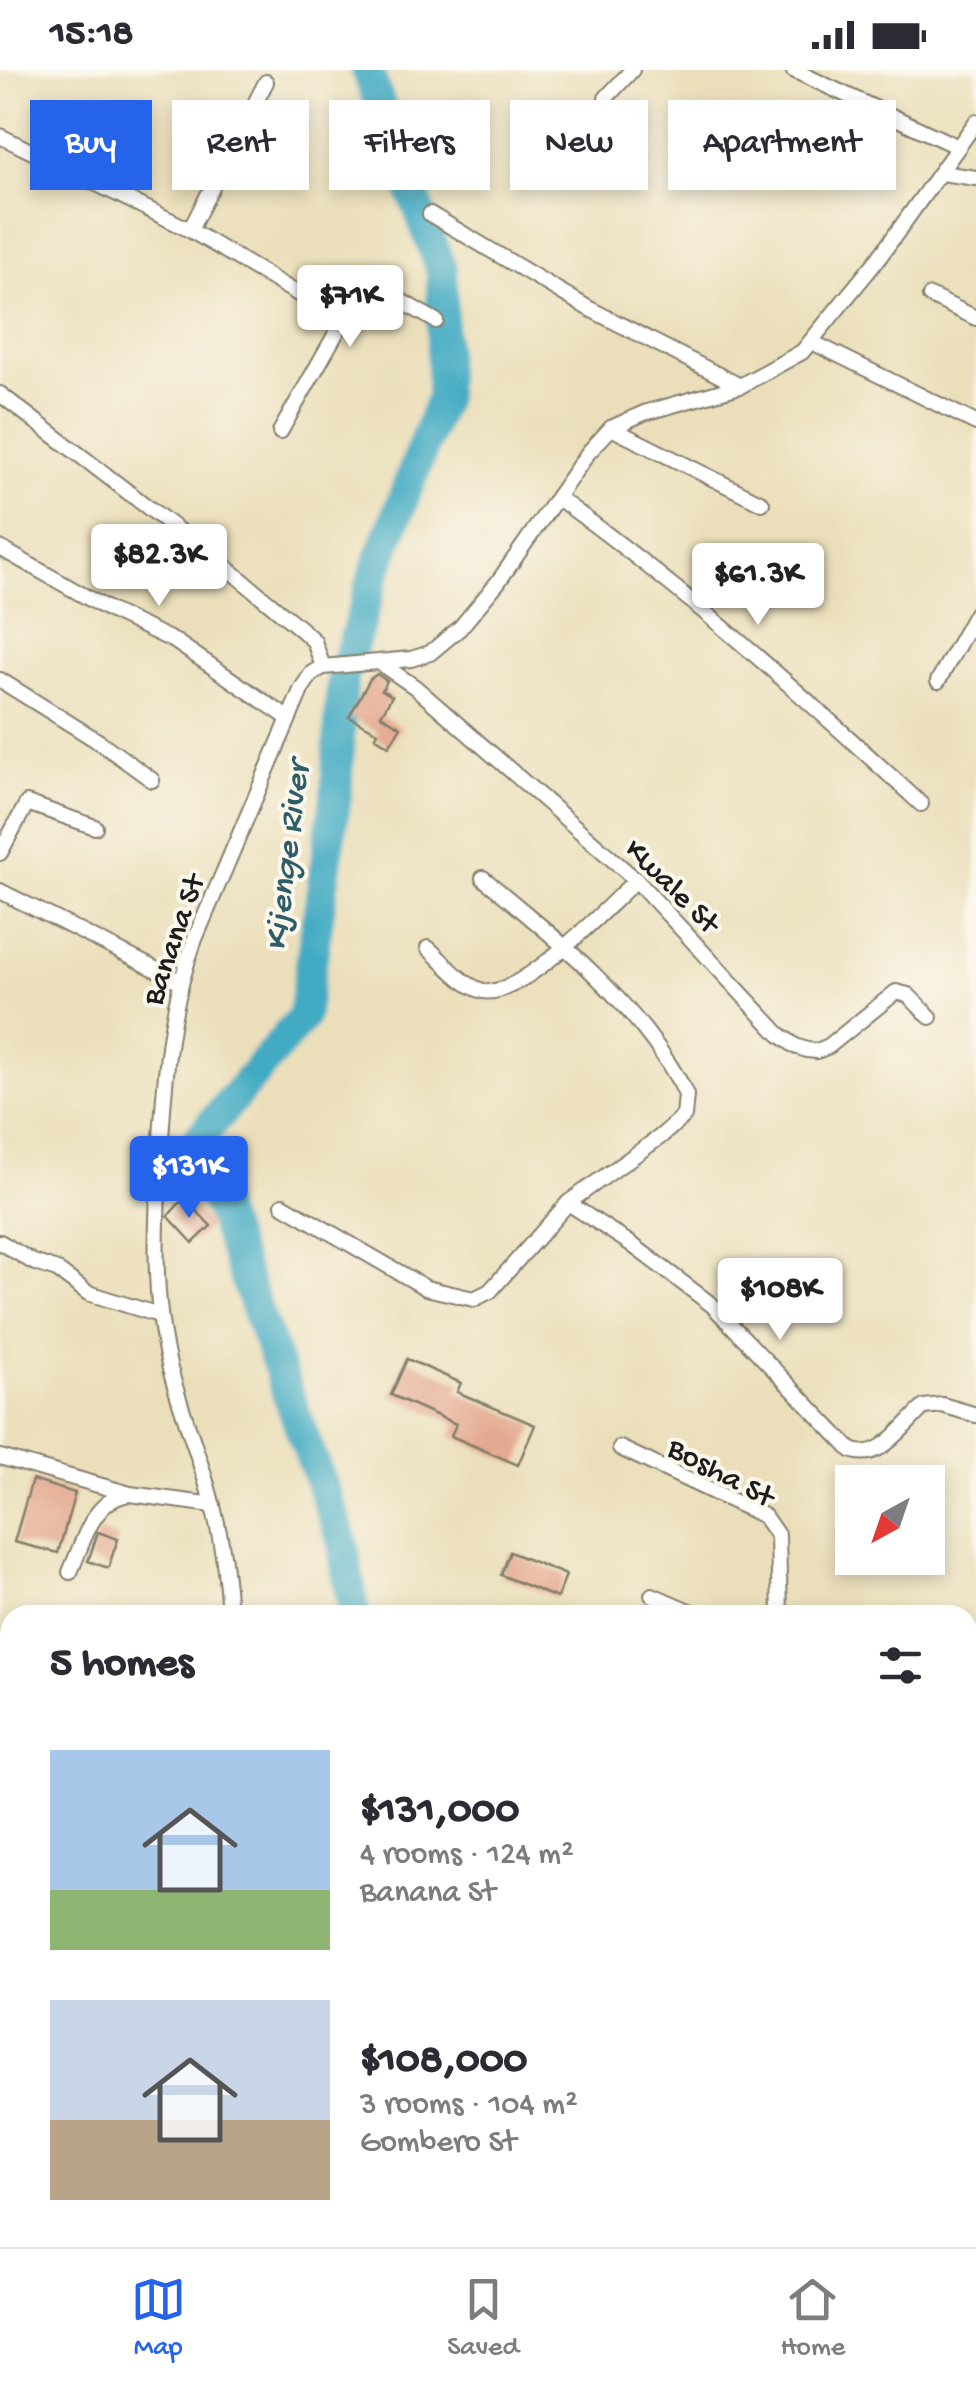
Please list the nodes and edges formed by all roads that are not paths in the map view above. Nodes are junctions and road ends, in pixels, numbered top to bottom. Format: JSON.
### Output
{"nodes":[{"id":1,"x":632,"y":70,"type":"edge"},
{"id":2,"x":794,"y":70,"type":"edge"},
{"id":3,"x":266,"y":82,"type":"dead end"},
{"id":4,"x":606,"y":98,"type":"dead end"},
{"id":5,"x":976,"y":122,"type":"edge"},
{"id":6,"x":0,"y":136,"type":"edge"},
{"id":7,"x":958,"y":147,"type":"junction"},
{"id":8,"x":940,"y":173,"type":"junction"},
{"id":9,"x":976,"y":178,"type":"edge"},
{"id":10,"x":430,"y":214,"type":"dead end"},
{"id":11,"x":190,"y":230,"type":"junction"},
{"id":12,"x":930,"y":296,"type":"dead end"},
{"id":13,"x":976,"y":318,"type":"edge"},
{"id":14,"x":342,"y":320,"type":"junction"},
{"id":15,"x":436,"y":321,"type":"dead end"},
{"id":16,"x":812,"y":342,"type":"junction"},
{"id":17,"x":740,"y":386,"type":"junction"},
{"id":18,"x":0,"y":394,"type":"edge"},
{"id":19,"x":976,"y":422,"type":"edge"},
{"id":20,"x":611,"y":428,"type":"junction"},
{"id":21,"x":280,"y":432,"type":"dead end"},
{"id":22,"x":558,"y":498,"type":"junction"},
{"id":23,"x":762,"y":502,"type":"dead end"},
{"id":24,"x":0,"y":548,"type":"edge"},
{"id":25,"x":976,"y":613,"type":"edge"},
{"id":26,"x":380,"y":663,"type":"junction"},
{"id":27,"x":328,"y":667,"type":"junction"},
{"id":28,"x":0,"y":680,"type":"edge"},
{"id":29,"x":938,"y":681,"type":"dead end"},
{"id":30,"x":288,"y":718,"type":"junction"},
{"id":31,"x":152,"y":780,"type":"dead end"},
{"id":32,"x":921,"y":804,"type":"dead end"},
{"id":33,"x":95,"y":827,"type":"dead end"},
{"id":34,"x":0,"y":853,"type":"edge"},
{"id":35,"x":483,"y":878,"type":"dead end"},
{"id":36,"x":636,"y":880,"type":"junction"},
{"id":37,"x":0,"y":890,"type":"edge"},
{"id":38,"x":564,"y":944,"type":"junction"},
{"id":39,"x":428,"y":948,"type":"dead end"},
{"id":40,"x":180,"y":981,"type":"junction"},
{"id":41,"x":930,"y":1017,"type":"dead end"},
{"id":42,"x":568,"y":1203,"type":"junction"},
{"id":43,"x":283,"y":1204,"type":"dead end"},
{"id":44,"x":0,"y":1242,"type":"edge"},
{"id":45,"x":159,"y":1315,"type":"junction"},
{"id":46,"x":976,"y":1415,"type":"edge"},
{"id":47,"x":620,"y":1448,"type":"dead end"},
{"id":48,"x":0,"y":1457,"type":"edge"},
{"id":49,"x":130,"y":1494,"type":"junction"},
{"id":50,"x":213,"y":1505,"type":"junction"},
{"id":51,"x":70,"y":1572,"type":"dead end"},
{"id":52,"x":652,"y":1596,"type":"dead end"},
{"id":53,"x":228,"y":1605,"type":"edge"},
{"id":54,"x":674,"y":1605,"type":"edge"},
{"id":55,"x":780,"y":1605,"type":"edge"}],
"edges":[{"from":1,"to":4,"type":"street"},
{"from":2,"to":7,"type":"street"},
{"from":3,"to":11,"type":"street"},
{"from":5,"to":7,"type":"street"},
{"from":6,"to":11,"type":"street"},
{"from":7,"to":8,"type":"street"},
{"from":8,"to":9,"type":"street"},
{"from":8,"to":16,"type":"street"},
{"from":10,"to":17,"type":"street"},
{"from":11,"to":14,"type":"street"},
{"from":12,"to":13,"type":"street"},
{"from":14,"to":15,"type":"street"},
{"from":14,"to":21,"type":"street"},
{"from":16,"to":17,"type":"street"},
{"from":16,"to":19,"type":"street"},
{"from":17,"to":20,"type":"street"},
{"from":18,"to":27,"type":"street"},
{"from":20,"to":22,"type":"street"},
{"from":20,"to":23,"type":"street"},
{"from":22,"to":26,"type":"street"},
{"from":22,"to":32,"type":"street"},
{"from":24,"to":30,"type":"street"},
{"from":25,"to":29,"type":"street"},
{"from":26,"to":27,"type":"street"},
{"from":26,"to":36,"type":"street","name":"Kwale St"},
{"from":27,"to":30,"type":"street","name":"Banana St"},
{"from":28,"to":31,"type":"street"},
{"from":30,"to":40,"type":"street","name":"Banana St"},
{"from":33,"to":34,"type":"street"},
{"from":35,"to":38,"type":"street"},
{"from":36,"to":38,"type":"street"},
{"from":36,"to":41,"type":"street","name":"Kwale St"},
{"from":37,"to":40,"type":"street"},
{"from":38,"to":39,"type":"street"},
{"from":38,"to":42,"type":"street"},
{"from":40,"to":45,"type":"street","name":"Banana St"},
{"from":42,"to":43,"type":"street"},
{"from":42,"to":46,"type":"street"},
{"from":44,"to":45,"type":"street"},
{"from":45,"to":50,"type":"street","name":"Banana St"},
{"from":47,"to":55,"type":"street","name":"Bosha St"},
{"from":48,"to":49,"type":"street"},
{"from":49,"to":50,"type":"street"},
{"from":49,"to":51,"type":"street"},
{"from":50,"to":53,"type":"street","name":"Banana St"},
{"from":52,"to":54,"type":"street"}]}
